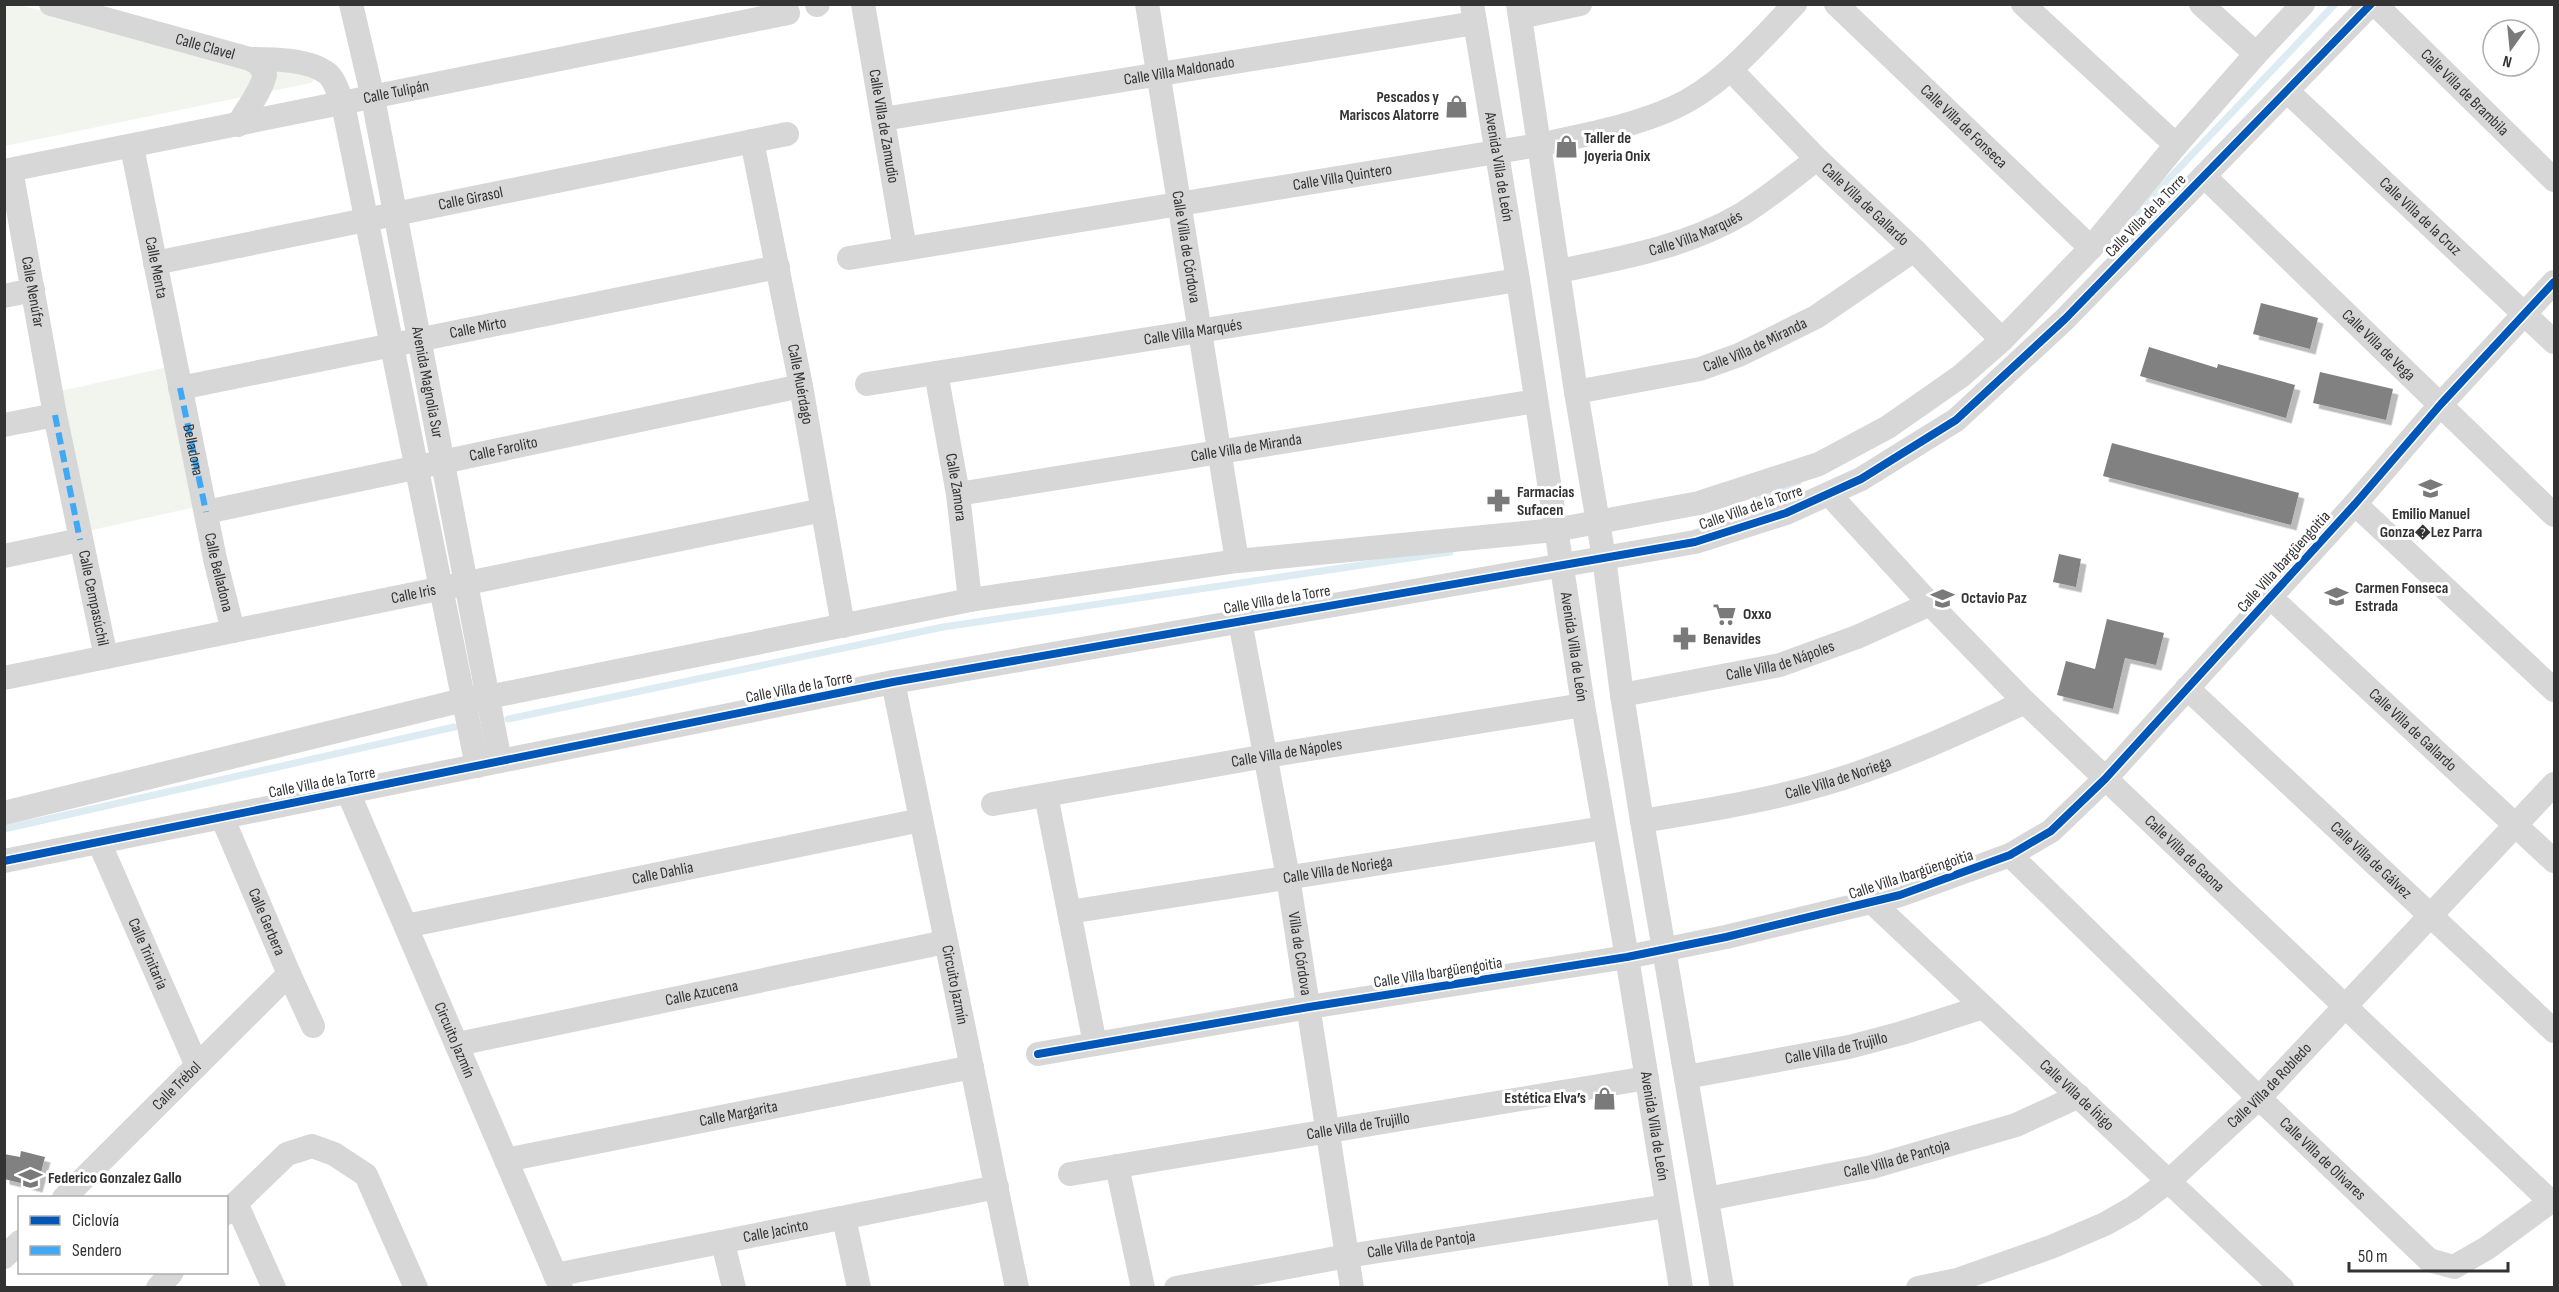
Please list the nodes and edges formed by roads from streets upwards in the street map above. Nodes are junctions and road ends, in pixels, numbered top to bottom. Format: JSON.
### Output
{"nodes":[{"id":1,"x":51,"y":4,"type":"edge"},
{"id":2,"x":351,"y":4,"type":"edge"},
{"id":3,"x":863,"y":4,"type":"edge"},
{"id":4,"x":1147,"y":4,"type":"edge"},
{"id":5,"x":1580,"y":4,"type":"edge"},
{"id":6,"x":1796,"y":4,"type":"edge"},
{"id":7,"x":1836,"y":4,"type":"edge"},
{"id":8,"x":2023,"y":4,"type":"edge"},
{"id":9,"x":2201,"y":4,"type":"edge"},
{"id":10,"x":2303,"y":4,"type":"edge"},
{"id":11,"x":2371,"y":4,"type":"edge"},
{"id":12,"x":2375,"y":4,"type":"edge"},
{"id":13,"x":1519,"y":11,"type":"edge"},
{"id":14,"x":117,"y":13,"type":"edge"},
{"id":15,"x":788,"y":13,"type":"dead end"},
{"id":16,"x":733,"y":14,"type":"edge"},
{"id":17,"x":1473,"y":14,"type":"edge"},
{"id":18,"x":2256,"y":54,"type":"junction"},
{"id":19,"x":250,"y":59,"type":"junction"},
{"id":20,"x":1731,"y":70,"type":"junction"},
{"id":21,"x":1158,"y":74,"type":"junction"},
{"id":22,"x":2287,"y":91,"type":"junction"},
{"id":23,"x":373,"y":98,"type":"junction"},
{"id":24,"x":343,"y":104,"type":"junction"},
{"id":25,"x":883,"y":119,"type":"junction"},
{"id":26,"x":238,"y":125,"type":"junction"},
{"id":27,"x":787,"y":134,"type":"dead end"},
{"id":28,"x":752,"y":141,"type":"junction"},
{"id":29,"x":1539,"y":145,"type":"junction"},
{"id":30,"x":2176,"y":145,"type":"junction"},
{"id":31,"x":132,"y":147,"type":"junction"},
{"id":32,"x":1497,"y":152,"type":"junction"},
{"id":33,"x":1817,"y":159,"type":"junction"},
{"id":34,"x":8,"y":171,"type":"edge"},
{"id":35,"x":2204,"y":176,"type":"junction"},
{"id":36,"x":2554,"y":180,"type":"edge"},
{"id":37,"x":1180,"y":204,"type":"junction"},
{"id":38,"x":395,"y":214,"type":"junction"},
{"id":39,"x":366,"y":220,"type":"junction"},
{"id":40,"x":2091,"y":248,"type":"junction"},
{"id":41,"x":905,"y":249,"type":"junction"},
{"id":42,"x":1914,"y":250,"type":"junction"},
{"id":43,"x":849,"y":258,"type":"dead end"},
{"id":44,"x":155,"y":263,"type":"junction"},
{"id":45,"x":778,"y":267,"type":"junction"},
{"id":46,"x":1559,"y":271,"type":"junction"},
{"id":47,"x":1518,"y":280,"type":"junction"},
{"id":48,"x":2554,"y":282,"type":"edge"},
{"id":49,"x":33,"y":290,"type":"junction"},
{"id":50,"x":4,"y":296,"type":"edge"},
{"id":51,"x":2524,"y":314,"type":"junction"},
{"id":52,"x":1200,"y":331,"type":"junction"},
{"id":53,"x":419,"y":339,"type":"junction"},
{"id":54,"x":2002,"y":340,"type":"junction"},
{"id":55,"x":2554,"y":342,"type":"edge"},
{"id":56,"x":391,"y":344,"type":"junction"},
{"id":57,"x":936,"y":373,"type":"junction"},
{"id":58,"x":867,"y":384,"type":"dead end"},
{"id":59,"x":801,"y":386,"type":"junction"},
{"id":60,"x":180,"y":388,"type":"junction"},
{"id":61,"x":1576,"y":392,"type":"junction"},
{"id":62,"x":1536,"y":401,"type":"junction"},
{"id":63,"x":2441,"y":404,"type":"junction"},
{"id":64,"x":55,"y":415,"type":"junction"},
{"id":65,"x":4,"y":425,"type":"edge"},
{"id":66,"x":1220,"y":452,"type":"junction"},
{"id":67,"x":442,"y":462,"type":"junction"},
{"id":68,"x":416,"y":467,"type":"junction"},
{"id":69,"x":958,"y":494,"type":"junction"},
{"id":70,"x":1829,"y":494,"type":"junction"},
{"id":71,"x":2355,"y":504,"type":"junction"},
{"id":72,"x":823,"y":510,"type":"junction"},
{"id":73,"x":206,"y":512,"type":"junction"},
{"id":74,"x":2554,"y":515,"type":"edge"},
{"id":75,"x":1597,"y":521,"type":"junction"},
{"id":76,"x":1555,"y":530,"type":"junction"},
{"id":77,"x":80,"y":540,"type":"junction"},
{"id":78,"x":4,"y":556,"type":"edge"},
{"id":79,"x":1604,"y":558,"type":"junction"},
{"id":80,"x":1237,"y":561,"type":"junction"},
{"id":81,"x":1562,"y":564,"type":"junction"},
{"id":82,"x":465,"y":583,"type":"junction"},
{"id":83,"x":440,"y":589,"type":"junction"},
{"id":84,"x":2270,"y":597,"type":"junction"},
{"id":85,"x":970,"y":600,"type":"junction"},
{"id":86,"x":1930,"y":604,"type":"junction"},
{"id":87,"x":1239,"y":621,"type":"junction"},
{"id":88,"x":843,"y":626,"type":"junction"},
{"id":89,"x":233,"y":631,"type":"junction"},
{"id":90,"x":106,"y":657,"type":"junction"},
{"id":91,"x":4,"y":678,"type":"edge"},
{"id":92,"x":893,"y":682,"type":"junction"},
{"id":93,"x":2187,"y":688,"type":"junction"},
{"id":94,"x":2554,"y":690,"type":"edge"},
{"id":95,"x":1622,"y":695,"type":"junction"},
{"id":96,"x":488,"y":697,"type":"junction"},
{"id":97,"x":463,"y":700,"type":"junction"},
{"id":98,"x":2025,"y":702,"type":"junction"},
{"id":99,"x":1583,"y":705,"type":"junction"},
{"id":100,"x":1266,"y":756,"type":"junction"},
{"id":101,"x":500,"y":761,"type":"junction"},
{"id":102,"x":477,"y":766,"type":"junction"},
{"id":103,"x":2105,"y":779,"type":"junction"},
{"id":104,"x":2554,"y":784,"type":"edge"},
{"id":105,"x":348,"y":792,"type":"junction"},
{"id":106,"x":1046,"y":795,"type":"junction"},
{"id":107,"x":993,"y":804,"type":"dead end"},
{"id":108,"x":4,"y":813,"type":"edge"},
{"id":109,"x":222,"y":817,"type":"junction"},
{"id":110,"x":921,"y":820,"type":"junction"},
{"id":111,"x":1642,"y":821,"type":"junction"},
{"id":112,"x":2516,"y":825,"type":"junction"},
{"id":113,"x":1604,"y":828,"type":"junction"},
{"id":114,"x":99,"y":842,"type":"junction"},
{"id":115,"x":2010,"y":855,"type":"junction"},
{"id":116,"x":4,"y":861,"type":"edge"},
{"id":117,"x":2554,"y":861,"type":"edge"},
{"id":118,"x":1288,"y":877,"type":"junction"},
{"id":119,"x":1873,"y":903,"type":"junction"},
{"id":120,"x":1069,"y":912,"type":"junction"},
{"id":121,"x":2431,"y":916,"type":"junction"},
{"id":122,"x":406,"y":926,"type":"junction"},
{"id":123,"x":945,"y":942,"type":"junction"},
{"id":124,"x":1664,"y":949,"type":"junction"},
{"id":125,"x":1627,"y":957,"type":"junction"},
{"id":126,"x":289,"y":974,"type":"junction"},
{"id":127,"x":1309,"y":1007,"type":"junction"},
{"id":128,"x":1983,"y":1007,"type":"junction"},
{"id":129,"x":2343,"y":1007,"type":"junction"},
{"id":130,"x":313,"y":1026,"type":"dead end"},
{"id":131,"x":2554,"y":1030,"type":"edge"},
{"id":132,"x":458,"y":1044,"type":"junction"},
{"id":133,"x":1095,"y":1044,"type":"junction"},
{"id":134,"x":1038,"y":1054,"type":"dead end"},
{"id":135,"x":196,"y":1066,"type":"junction"},
{"id":136,"x":972,"y":1067,"type":"junction"},
{"id":137,"x":1686,"y":1077,"type":"junction"},
{"id":138,"x":1647,"y":1078,"type":"junction"},
{"id":139,"x":2079,"y":1096,"type":"junction"},
{"id":140,"x":2259,"y":1098,"type":"junction"},
{"id":141,"x":1329,"y":1130,"type":"junction"},
{"id":142,"x":506,"y":1160,"type":"junction"},
{"id":143,"x":1117,"y":1166,"type":"junction"},
{"id":144,"x":1070,"y":1174,"type":"dead end"},
{"id":145,"x":2169,"y":1181,"type":"junction"},
{"id":146,"x":997,"y":1187,"type":"junction"},
{"id":147,"x":65,"y":1196,"type":"edge"},
{"id":148,"x":1707,"y":1199,"type":"junction"},
{"id":149,"x":2553,"y":1201,"type":"edge"},
{"id":150,"x":1667,"y":1206,"type":"junction"},
{"id":151,"x":231,"y":1208,"type":"edge"},
{"id":152,"x":844,"y":1218,"type":"junction"},
{"id":153,"x":723,"y":1243,"type":"junction"},
{"id":154,"x":18,"y":1244,"type":"edge"},
{"id":155,"x":1347,"y":1256,"type":"junction"},
{"id":156,"x":4,"y":1257,"type":"edge"},
{"id":157,"x":170,"y":1274,"type":"edge"},
{"id":158,"x":558,"y":1281,"type":"edge"},
{"id":159,"x":158,"y":1287,"type":"edge"},
{"id":160,"x":274,"y":1287,"type":"edge"},
{"id":161,"x":416,"y":1287,"type":"edge"},
{"id":162,"x":734,"y":1287,"type":"edge"},
{"id":163,"x":859,"y":1287,"type":"edge"},
{"id":164,"x":1017,"y":1287,"type":"edge"},
{"id":165,"x":1143,"y":1287,"type":"edge"},
{"id":166,"x":1176,"y":1287,"type":"edge"},
{"id":167,"x":1352,"y":1287,"type":"edge"},
{"id":168,"x":1681,"y":1287,"type":"edge"},
{"id":169,"x":1722,"y":1287,"type":"edge"},
{"id":170,"x":1918,"y":1287,"type":"edge"},
{"id":171,"x":2282,"y":1287,"type":"edge"}],
"edges":[{"from":1,"to":14,"type":"street","name":"Calle Clavel"},
{"from":2,"to":23,"type":"street","name":"Avenida Magnolia Sur"},
{"from":3,"to":25,"type":"street","name":"Calle Villa de Zamudio"},
{"from":4,"to":21,"type":"street","name":"Calle Villa de Córdova"},
{"from":5,"to":13,"type":"street"},
{"from":6,"to":20,"type":"street","name":"Calle Villa Quintero"},
{"from":7,"to":40,"type":"street","name":"Calle Villa de Fonseca"},
{"from":8,"to":30,"type":"street"},
{"from":9,"to":18,"type":"street"},
{"from":10,"to":18,"type":"street","name":"Calle Villa de la Torre"},
{"from":11,"to":22,"type":"street","name":"Calle Villa de la Torre"},
{"from":12,"to":36,"type":"street","name":"Calle Villa de Brambila"},
{"from":13,"to":29,"type":"street"},
{"from":14,"to":19,"type":"street","name":"Calle Clavel"},
{"from":15,"to":16,"type":"street","name":"Calle Tulipán"},
{"from":16,"to":23,"type":"street","name":"Calle Tulipán"},
{"from":17,"to":21,"type":"street","name":"Calle Villa Maldonado"},
{"from":17,"to":32,"type":"street","name":"Avenida Villa de León"},
{"from":18,"to":30,"type":"street","name":"Calle Villa de la Torre"},
{"from":19,"to":24,"type":"street","name":"Calle Clavel"},
{"from":19,"to":26,"type":"street"},
{"from":20,"to":29,"type":"street","name":"Calle Villa Quintero"},
{"from":20,"to":33,"type":"street","name":"Calle Villa de Gallardo"},
{"from":21,"to":25,"type":"street","name":"Calle Villa Maldonado"},
{"from":21,"to":37,"type":"street","name":"Calle Villa de Córdova"},
{"from":22,"to":35,"type":"street","name":"Calle Villa de la Torre"},
{"from":22,"to":51,"type":"street","name":"Calle Villa de la Cruz"},
{"from":23,"to":24,"type":"street","name":"Calle Tulipán"},
{"from":23,"to":38,"type":"street","name":"Avenida Magnolia Sur"},
{"from":24,"to":26,"type":"street","name":"Calle Tulipán"},
{"from":24,"to":39,"type":"street","name":"Avenida Magnolia Sur"},
{"from":25,"to":41,"type":"street","name":"Calle Villa de Zamudio"},
{"from":26,"to":31,"type":"street","name":"Calle Tulipán"},
{"from":27,"to":28,"type":"street","name":"Calle Girasol"},
{"from":28,"to":38,"type":"street","name":"Calle Girasol"},
{"from":28,"to":45,"type":"street","name":"Calle Muérdago"},
{"from":29,"to":32,"type":"street","name":"Calle Villa Quintero"},
{"from":29,"to":46,"type":"street"},
{"from":30,"to":40,"type":"street","name":"Calle Villa de la Torre"},
{"from":31,"to":34,"type":"street","name":"Calle Tulipán"},
{"from":31,"to":44,"type":"street","name":"Calle Menta"},
{"from":32,"to":37,"type":"street","name":"Calle Villa Quintero"},
{"from":32,"to":47,"type":"street","name":"Avenida Villa de León"},
{"from":33,"to":42,"type":"street","name":"Calle Villa de Gallardo"},
{"from":33,"to":46,"type":"street","name":"Calle Villa Marqués"},
{"from":34,"to":49,"type":"street","name":"Calle Nenúfar"},
{"from":35,"to":63,"type":"street","name":"Calle Villa de Vega"},
{"from":35,"to":70,"type":"street","name":"Calle Villa de la Torre"},
{"from":37,"to":41,"type":"street","name":"Calle Villa Quintero"},
{"from":37,"to":52,"type":"street","name":"Calle Villa de Córdova"},
{"from":38,"to":39,"type":"street","name":"Calle Girasol"},
{"from":38,"to":53,"type":"street","name":"Avenida Magnolia Sur"},
{"from":39,"to":44,"type":"street","name":"Calle Girasol"},
{"from":39,"to":56,"type":"street","name":"Avenida Magnolia Sur"},
{"from":40,"to":54,"type":"street","name":"Calle Villa de la Torre"},
{"from":41,"to":43,"type":"street","name":"Calle Villa Quintero"},
{"from":42,"to":54,"type":"street","name":"Calle Villa de Gallardo"},
{"from":42,"to":61,"type":"street","name":"Calle Villa de Miranda"},
{"from":44,"to":60,"type":"street","name":"Calle Menta"},
{"from":45,"to":53,"type":"street","name":"Calle Mirto"},
{"from":45,"to":59,"type":"street","name":"Calle Muérdago"},
{"from":46,"to":61,"type":"street"},
{"from":47,"to":52,"type":"street","name":"Calle Villa Marqués"},
{"from":47,"to":62,"type":"street","name":"Avenida Villa de León"},
{"from":48,"to":51,"type":"street","name":"Calle Villa Ibargüengoitia"},
{"from":49,"to":50,"type":"street"},
{"from":49,"to":64,"type":"street","name":"Calle Nenúfar"},
{"from":51,"to":55,"type":"street","name":"Calle Villa de la Cruz"},
{"from":51,"to":63,"type":"street","name":"Calle Villa Ibargüengoitia"},
{"from":52,"to":57,"type":"street","name":"Calle Villa Marqués"},
{"from":52,"to":66,"type":"street","name":"Calle Villa de Córdova"},
{"from":53,"to":56,"type":"street","name":"Calle Mirto"},
{"from":53,"to":67,"type":"street","name":"Avenida Magnolia Sur"},
{"from":54,"to":75,"type":"street","name":"Calle Villa de la Torre"},
{"from":56,"to":60,"type":"street","name":"Calle Mirto"},
{"from":56,"to":68,"type":"street","name":"Avenida Magnolia Sur"},
{"from":57,"to":58,"type":"street","name":"Calle Villa Marqués"},
{"from":57,"to":69,"type":"street","name":"Calle Zamora"},
{"from":59,"to":67,"type":"street","name":"Calle Farolito"},
{"from":59,"to":72,"type":"street","name":"Calle Muérdago"},
{"from":60,"to":73,"type":"street","name":"Belladona"},
{"from":61,"to":75,"type":"street"},
{"from":62,"to":66,"type":"street","name":"Calle Villa de Miranda"},
{"from":62,"to":76,"type":"street","name":"Avenida Villa de León"},
{"from":63,"to":71,"type":"street","name":"Calle Villa Ibargüengoitia"},
{"from":63,"to":74,"type":"street","name":"Calle Villa de Vega"},
{"from":64,"to":65,"type":"street"},
{"from":64,"to":77,"type":"street","name":"Calle Nenúfar"},
{"from":66,"to":69,"type":"street","name":"Calle Villa de Miranda"},
{"from":66,"to":80,"type":"street","name":"Calle Villa de Córdova"},
{"from":67,"to":68,"type":"street","name":"Calle Farolito"},
{"from":67,"to":82,"type":"street","name":"Avenida Magnolia Sur"},
{"from":68,"to":73,"type":"street","name":"Calle Farolito"},
{"from":68,"to":83,"type":"street","name":"Avenida Magnolia Sur"},
{"from":69,"to":85,"type":"street","name":"Calle Zamora"},
{"from":70,"to":79,"type":"street","name":"Calle Villa de la Torre"},
{"from":70,"to":86,"type":"street","name":"Calle Villa de Gaona"},
{"from":71,"to":84,"type":"street","name":"Calle Villa Ibargüengoitia"},
{"from":71,"to":94,"type":"street"},
{"from":72,"to":82,"type":"street","name":"Calle Iris"},
{"from":72,"to":88,"type":"street","name":"Calle Muérdago"},
{"from":73,"to":89,"type":"street","name":"Calle Belladona"},
{"from":75,"to":76,"type":"street","name":"Calle Villa de la Torre"},
{"from":75,"to":79,"type":"street"},
{"from":76,"to":80,"type":"street","name":"Calle Villa de la Torre"},
{"from":76,"to":81,"type":"street","name":"Avenida Villa de León"},
{"from":77,"to":78,"type":"street"},
{"from":77,"to":90,"type":"street","name":"Calle Cempasúchil"},
{"from":79,"to":81,"type":"street","name":"Calle Villa de la Torre"},
{"from":79,"to":95,"type":"street"},
{"from":80,"to":85,"type":"street","name":"Calle Villa de la Torre"},
{"from":81,"to":87,"type":"street","name":"Calle Villa de la Torre"},
{"from":81,"to":99,"type":"street","name":"Avenida Villa de León"},
{"from":82,"to":83,"type":"street","name":"Calle Iris"},
{"from":82,"to":96,"type":"street","name":"Avenida Magnolia Sur"},
{"from":83,"to":89,"type":"street","name":"Calle Iris"},
{"from":83,"to":97,"type":"street","name":"Avenida Magnolia Sur"},
{"from":84,"to":93,"type":"street","name":"Calle Villa Ibargüengoitia"},
{"from":84,"to":112,"type":"street","name":"Calle Villa de Gallardo"},
{"from":85,"to":88,"type":"street","name":"Calle Villa de la Torre"},
{"from":86,"to":95,"type":"street","name":"Calle Villa de Nápoles"},
{"from":86,"to":98,"type":"street","name":"Calle Villa de Gaona"},
{"from":87,"to":92,"type":"street","name":"Calle Villa de la Torre"},
{"from":87,"to":100,"type":"street","name":"Villa de Córdova"},
{"from":88,"to":96,"type":"street","name":"Calle Villa de la Torre"},
{"from":89,"to":90,"type":"street","name":"Calle Iris"},
{"from":90,"to":91,"type":"street","name":"Calle Iris"},
{"from":92,"to":101,"type":"street","name":"Calle Villa de la Torre"},
{"from":92,"to":110,"type":"street","name":"Circuito Jazmín"},
{"from":93,"to":103,"type":"street","name":"Calle Villa Ibargüengoitia"},
{"from":93,"to":121,"type":"street","name":"Calle Villa de Gálvez"},
{"from":95,"to":111,"type":"street"},
{"from":96,"to":97,"type":"street","name":"Calle Villa de la Torre"},
{"from":96,"to":101,"type":"street","name":"Avenida Magnolia Sur"},
{"from":97,"to":102,"type":"street","name":"Avenida Magnolia Sur"},
{"from":97,"to":108,"type":"street","name":"Calle Villa de la Torre"},
{"from":98,"to":103,"type":"street","name":"Calle Villa de Gaona"},
{"from":98,"to":111,"type":"street","name":"Calle Villa de Noriega"},
{"from":99,"to":100,"type":"street","name":"Calle Villa de Nápoles"},
{"from":99,"to":113,"type":"street","name":"Avenida Villa de León"},
{"from":100,"to":106,"type":"street","name":"Calle Villa de Nápoles"},
{"from":100,"to":118,"type":"street","name":"Villa de Córdova"},
{"from":101,"to":102,"type":"street","name":"Calle Villa de la Torre"},
{"from":102,"to":105,"type":"street","name":"Calle Villa de la Torre"},
{"from":103,"to":115,"type":"street","name":"Calle Villa Ibargüengoitia"},
{"from":103,"to":129,"type":"street","name":"Calle Villa de Gaona"},
{"from":104,"to":112,"type":"street","name":"Calle Villa de Robledo"},
{"from":105,"to":109,"type":"street","name":"Calle Villa de la Torre"},
{"from":105,"to":122,"type":"street","name":"Circuito Jazmín"},
{"from":106,"to":107,"type":"street","name":"Calle Villa de Nápoles"},
{"from":106,"to":120,"type":"street"},
{"from":109,"to":114,"type":"street","name":"Calle Villa de la Torre"},
{"from":109,"to":126,"type":"street","name":"Calle Gerbera"},
{"from":110,"to":122,"type":"street","name":"Calle Dahlia"},
{"from":110,"to":123,"type":"street","name":"Circuito Jazmín"},
{"from":111,"to":124,"type":"street"},
{"from":112,"to":117,"type":"street","name":"Calle Villa de Gallardo"},
{"from":112,"to":121,"type":"street","name":"Calle Villa de Robledo"},
{"from":113,"to":118,"type":"street","name":"Calle Villa de Noriega"},
{"from":113,"to":125,"type":"street","name":"Avenida Villa de León"},
{"from":114,"to":116,"type":"street","name":"Calle Villa de la Torre"},
{"from":114,"to":135,"type":"street","name":"Calle Trinitaria"},
{"from":115,"to":119,"type":"street","name":"Calle Villa Ibargüengoitia"},
{"from":115,"to":140,"type":"street","name":"Calle Villa de Olivares"},
{"from":118,"to":120,"type":"street","name":"Calle Villa de Noriega"},
{"from":118,"to":127,"type":"street","name":"Villa de Córdova"},
{"from":119,"to":124,"type":"street","name":"Calle Villa Ibargüengoitia"},
{"from":119,"to":128,"type":"street","name":"Calle Villa de Íñigo"},
{"from":120,"to":133,"type":"street"},
{"from":121,"to":129,"type":"street","name":"Calle Villa de Robledo"},
{"from":121,"to":131,"type":"street","name":"Calle Villa de Gálvez"},
{"from":122,"to":132,"type":"street","name":"Circuito Jazmín"},
{"from":123,"to":132,"type":"street","name":"Calle Azucena"},
{"from":123,"to":136,"type":"street","name":"Circuito Jazmín"},
{"from":124,"to":125,"type":"street","name":"Calle Villa Ibargüengoitia"},
{"from":124,"to":137,"type":"street"},
{"from":125,"to":127,"type":"street","name":"Calle Villa Ibargüengoitia"},
{"from":125,"to":138,"type":"street","name":"Avenida Villa de León"},
{"from":126,"to":130,"type":"street","name":"Calle Gerbera"},
{"from":126,"to":135,"type":"street","name":"Calle Trébol"},
{"from":127,"to":133,"type":"street","name":"Calle Villa Ibargüengoitia"},
{"from":127,"to":141,"type":"street","name":"Villa de Córdova"},
{"from":128,"to":137,"type":"street","name":"Calle Villa de Trujillo"},
{"from":128,"to":139,"type":"street","name":"Calle Villa de Íñigo"},
{"from":129,"to":140,"type":"street","name":"Calle Villa de Robledo"},
{"from":129,"to":149,"type":"street","name":"Calle Villa de Gaona"},
{"from":132,"to":142,"type":"street","name":"Circuito Jazmín"},
{"from":133,"to":134,"type":"street","name":"Calle Villa Ibargüengoitia"},
{"from":135,"to":147,"type":"street","name":"Calle Trébol"},
{"from":136,"to":142,"type":"street","name":"Calle Margarita"},
{"from":136,"to":146,"type":"street","name":"Circuito Jazmín"},
{"from":137,"to":148,"type":"street"},
{"from":138,"to":141,"type":"street","name":"Calle Villa de Trujillo"},
{"from":138,"to":150,"type":"street","name":"Avenida Villa de León"},
{"from":139,"to":145,"type":"street","name":"Calle Villa de Íñigo"},
{"from":139,"to":148,"type":"street","name":"Calle Villa de Pantoja"},
{"from":140,"to":145,"type":"street","name":"Calle Villa de Robledo"},
{"from":140,"to":149,"type":"street","name":"Calle Villa de Olivares"},
{"from":141,"to":143,"type":"street","name":"Calle Villa de Trujillo"},
{"from":141,"to":155,"type":"street","name":"Villa de Córdova"},
{"from":142,"to":158,"type":"street","name":"Circuito Jazmín"},
{"from":143,"to":144,"type":"street","name":"Calle Villa de Trujillo"},
{"from":143,"to":165,"type":"street"},
{"from":145,"to":170,"type":"street","name":"Calle Villa de Robledo"},
{"from":145,"to":171,"type":"street","name":"Calle Villa de Íñigo"},
{"from":146,"to":152,"type":"street","name":"Calle Jacinto"},
{"from":146,"to":164,"type":"street","name":"Circuito Jazmín"},
{"from":148,"to":169,"type":"street"},
{"from":150,"to":155,"type":"street","name":"Calle Villa de Pantoja"},
{"from":150,"to":168,"type":"street","name":"Avenida Villa de León"},
{"from":151,"to":160,"type":"street"},
{"from":151,"to":161,"type":"street"},
{"from":152,"to":153,"type":"street","name":"Calle Jacinto"},
{"from":152,"to":163,"type":"street"},
{"from":153,"to":158,"type":"street","name":"Calle Jacinto"},
{"from":153,"to":162,"type":"street"},
{"from":154,"to":156,"type":"street"},
{"from":155,"to":166,"type":"street","name":"Calle Villa de Pantoja"},
{"from":155,"to":167,"type":"street","name":"Villa de Córdova"},
{"from":157,"to":159,"type":"street"}]}
